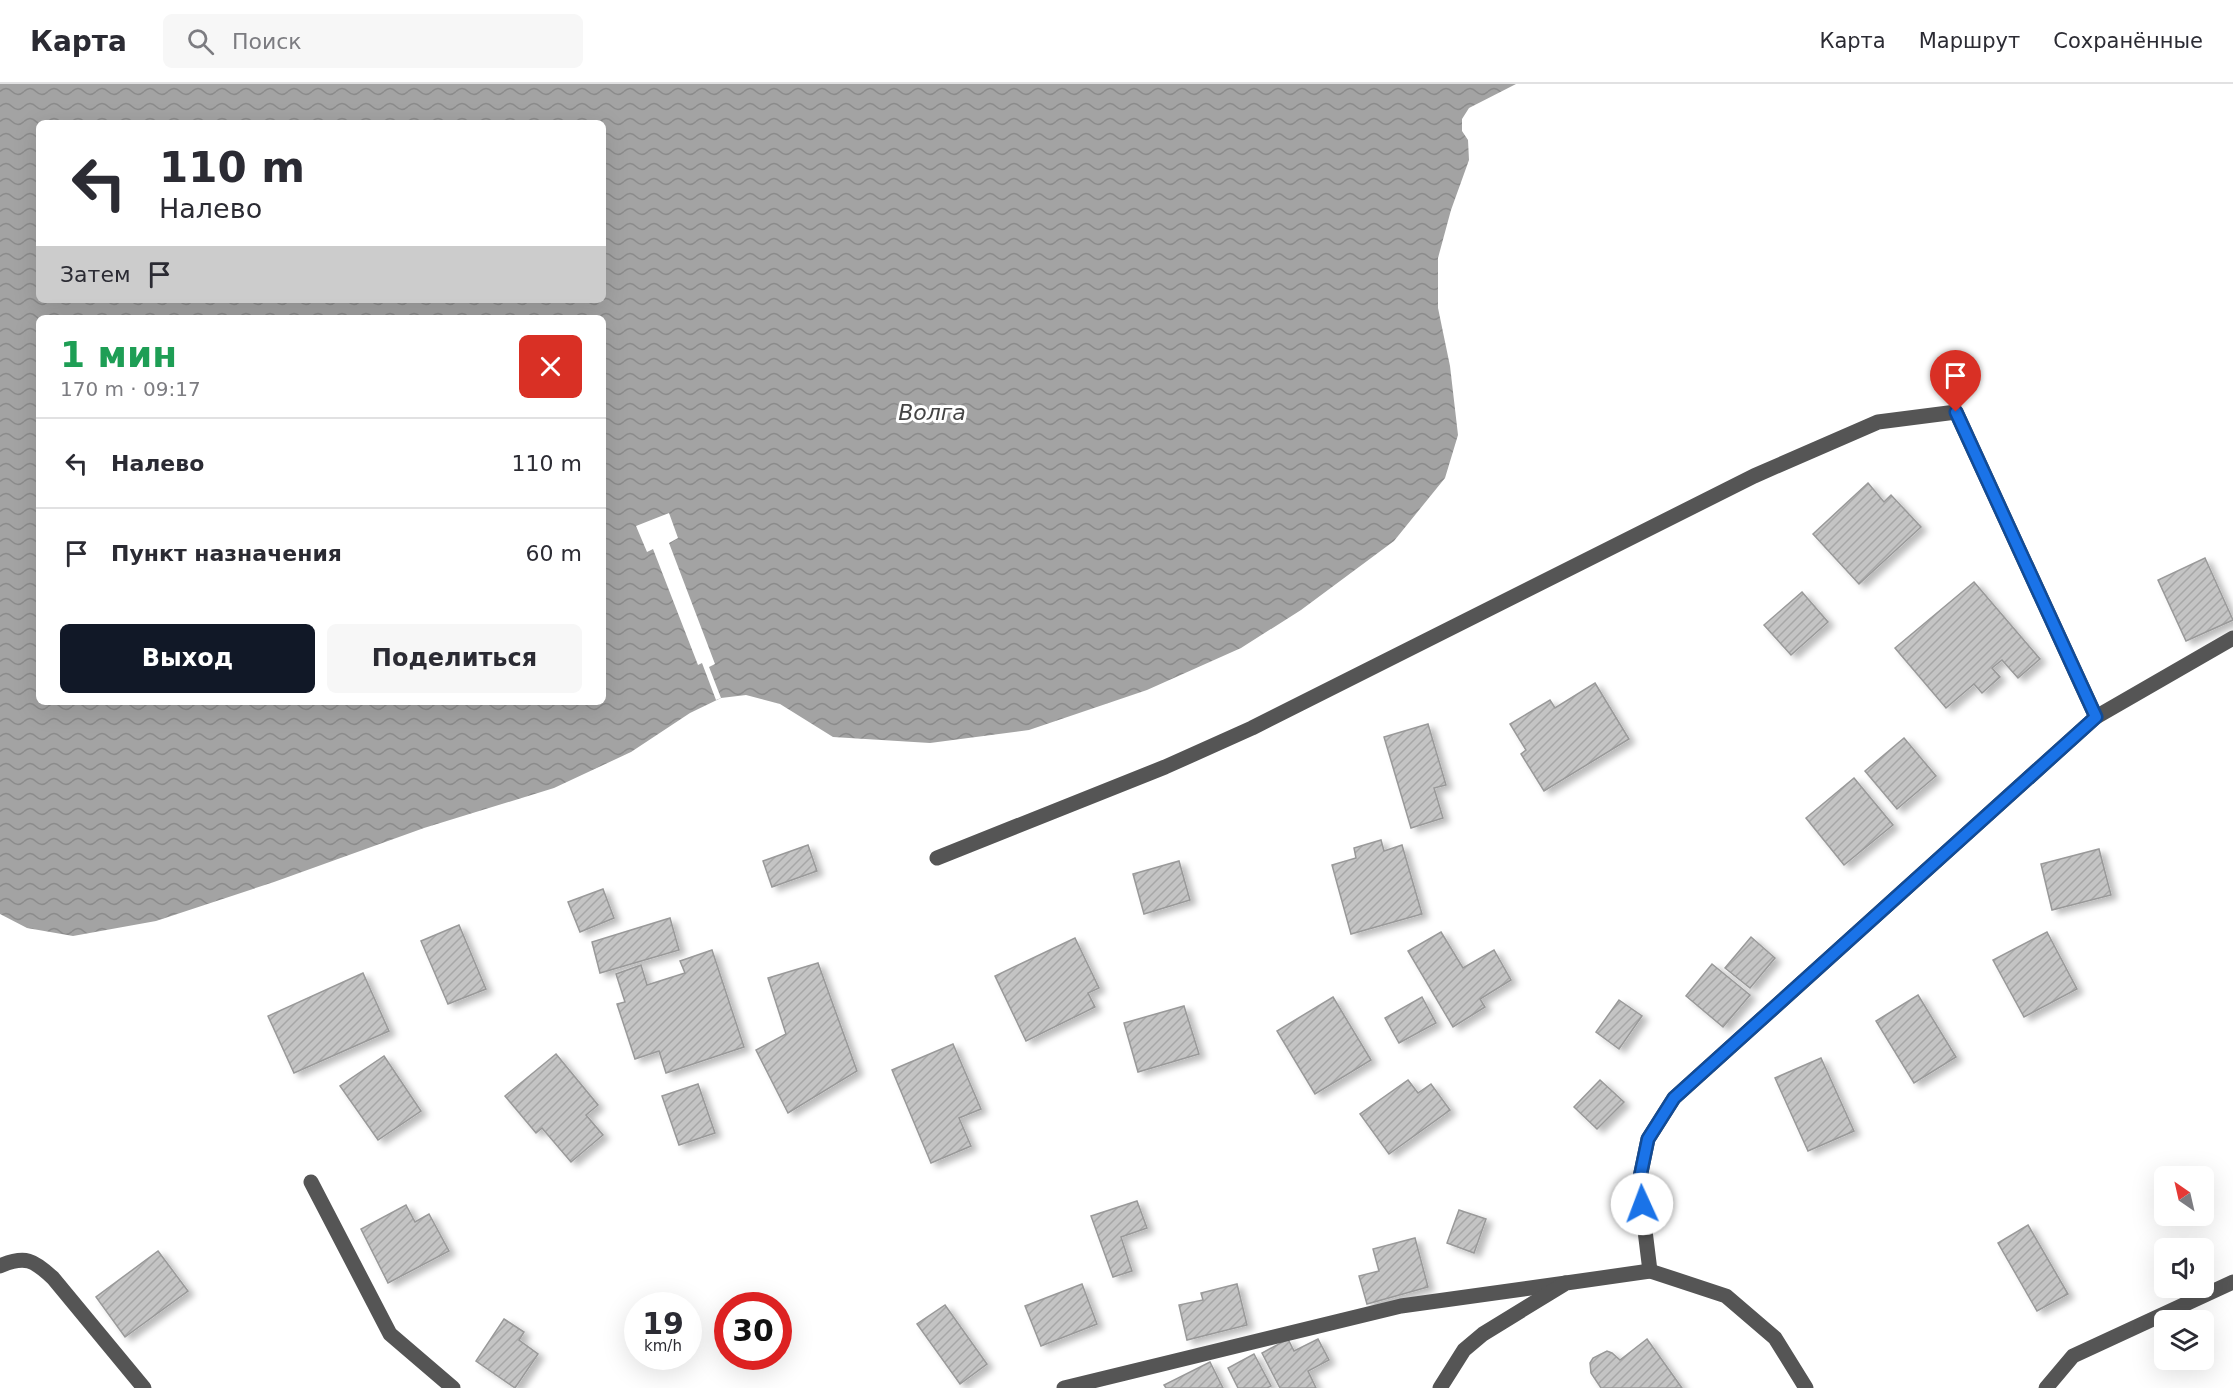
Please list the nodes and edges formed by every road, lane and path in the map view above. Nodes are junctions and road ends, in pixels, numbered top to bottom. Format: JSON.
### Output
{"nodes":[{"id":1,"x":2233,"y":638,"type":"edge"},
{"id":2,"x":2096,"y":717,"type":"junction"},
{"id":3,"x":937,"y":858,"type":"dead end"},
{"id":4,"x":311,"y":1182,"type":"dead end"},
{"id":5,"x":0,"y":1266,"type":"edge"},
{"id":6,"x":1650,"y":1271,"type":"junction"},
{"id":7,"x":2233,"y":1282,"type":"edge"},
{"id":8,"x":1566,"y":1283,"type":"junction"},
{"id":9,"x":144,"y":1388,"type":"edge"},
{"id":10,"x":453,"y":1388,"type":"edge"},
{"id":11,"x":1064,"y":1388,"type":"edge"},
{"id":12,"x":1440,"y":1388,"type":"edge"},
{"id":13,"x":1806,"y":1388,"type":"edge"},
{"id":14,"x":2046,"y":1388,"type":"edge"}],
"edges":[{"from":1,"to":2,"type":"street"},
{"from":2,"to":3,"type":"street"},
{"from":2,"to":6,"type":"street"},
{"from":4,"to":10,"type":"street"},
{"from":5,"to":9,"type":"street"},
{"from":6,"to":8,"type":"street"},
{"from":6,"to":13,"type":"street"},
{"from":7,"to":14,"type":"street"},
{"from":8,"to":11,"type":"street"},
{"from":8,"to":12,"type":"street"}]}
